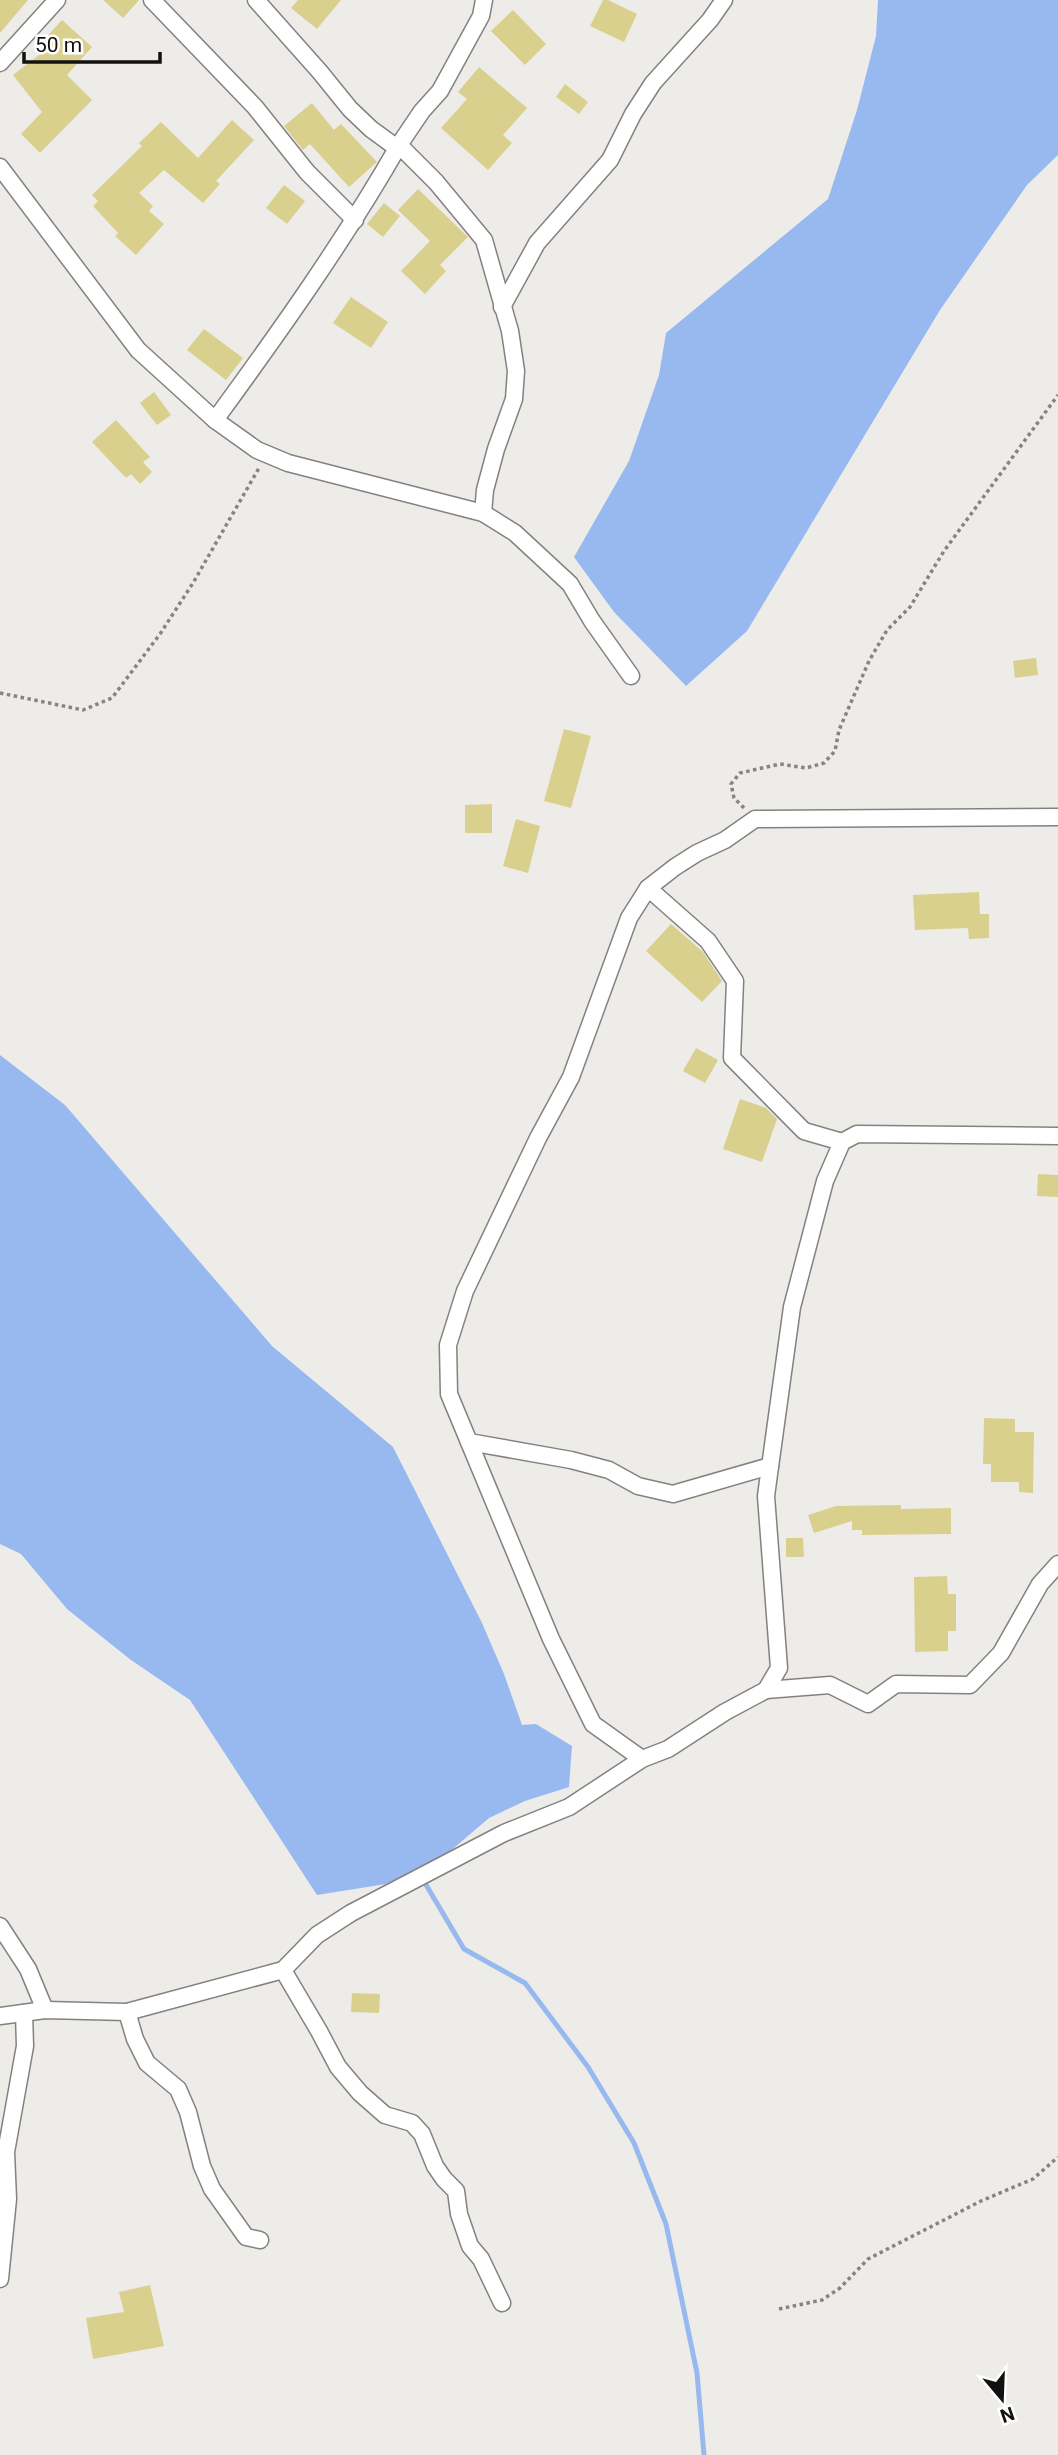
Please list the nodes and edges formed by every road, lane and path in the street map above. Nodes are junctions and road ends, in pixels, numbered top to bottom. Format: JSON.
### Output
{"nodes":[{"id":1,"x":57,"y":0,"type":"edge"},
{"id":2,"x":152,"y":0,"type":"edge"},
{"id":3,"x":256,"y":0,"type":"edge"},
{"id":4,"x":484,"y":0,"type":"edge"},
{"id":5,"x":724,"y":0,"type":"edge"},
{"id":6,"x":0,"y":63,"type":"edge"},
{"id":7,"x":398,"y":147,"type":"junction"},
{"id":8,"x":0,"y":167,"type":"edge"},
{"id":9,"x":355,"y":220,"type":"junction"},
{"id":10,"x":502,"y":307,"type":"junction"},
{"id":11,"x":1058,"y":395,"type":"edge"},
{"id":12,"x":215,"y":420,"type":"junction"},
{"id":13,"x":268,"y":455,"type":"junction"},
{"id":14,"x":483,"y":513,"type":"junction"},
{"id":15,"x":631,"y":676,"type":"dead end"},
{"id":16,"x":0,"y":693,"type":"edge"},
{"id":17,"x":1058,"y":817,"type":"edge"},
{"id":18,"x":755,"y":819,"type":"junction"},
{"id":19,"x":648,"y":888,"type":"junction"},
{"id":20,"x":1058,"y":1136,"type":"edge"},
{"id":21,"x":842,"y":1142,"type":"junction"},
{"id":22,"x":468,"y":1442,"type":"junction"},
{"id":23,"x":770,"y":1466,"type":"junction"},
{"id":24,"x":1058,"y":1564,"type":"edge"},
{"id":25,"x":766,"y":1690,"type":"junction"},
{"id":26,"x":642,"y":1759,"type":"junction"},
{"id":27,"x":0,"y":1926,"type":"edge"},
{"id":28,"x":283,"y":1970,"type":"junction"},
{"id":29,"x":45,"y":2010,"type":"junction"},
{"id":30,"x":127,"y":2012,"type":"junction"},
{"id":31,"x":24,"y":2013,"type":"junction"},
{"id":32,"x":0,"y":2016,"type":"edge"},
{"id":33,"x":1058,"y":2157,"type":"edge"},
{"id":34,"x":3,"y":2220,"type":"edge"},
{"id":35,"x":260,"y":2240,"type":"dead end"},
{"id":36,"x":0,"y":2279,"type":"edge"},
{"id":37,"x":502,"y":2303,"type":"dead end"},
{"id":38,"x":779,"y":2309,"type":"dead end"}],
"edges":[{"from":1,"to":6,"type":"street"},
{"from":2,"to":9,"type":"street"},
{"from":3,"to":7,"type":"street"},
{"from":4,"to":7,"type":"street"},
{"from":5,"to":10,"type":"street"},
{"from":7,"to":9,"type":"street"},
{"from":7,"to":10,"type":"street"},
{"from":8,"to":12,"type":"street"},
{"from":9,"to":12,"type":"street"},
{"from":10,"to":14,"type":"street"},
{"from":11,"to":18,"type":"path"},
{"from":12,"to":13,"type":"street"},
{"from":13,"to":14,"type":"street"},
{"from":13,"to":16,"type":"path"},
{"from":14,"to":15,"type":"street"},
{"from":17,"to":18,"type":"street"},
{"from":18,"to":19,"type":"street"},
{"from":19,"to":21,"type":"street"},
{"from":19,"to":22,"type":"street"},
{"from":20,"to":21,"type":"street"},
{"from":21,"to":23,"type":"street"},
{"from":22,"to":23,"type":"street"},
{"from":22,"to":26,"type":"street"},
{"from":23,"to":25,"type":"street"},
{"from":24,"to":25,"type":"street"},
{"from":25,"to":26,"type":"street"},
{"from":26,"to":28,"type":"street"},
{"from":27,"to":29,"type":"street"},
{"from":28,"to":30,"type":"street"},
{"from":28,"to":37,"type":"street"},
{"from":29,"to":30,"type":"street"},
{"from":29,"to":31,"type":"street"},
{"from":30,"to":35,"type":"street"},
{"from":31,"to":32,"type":"street"},
{"from":31,"to":34,"type":"street"},
{"from":33,"to":38,"type":"path"},
{"from":34,"to":36,"type":"street"}]}
